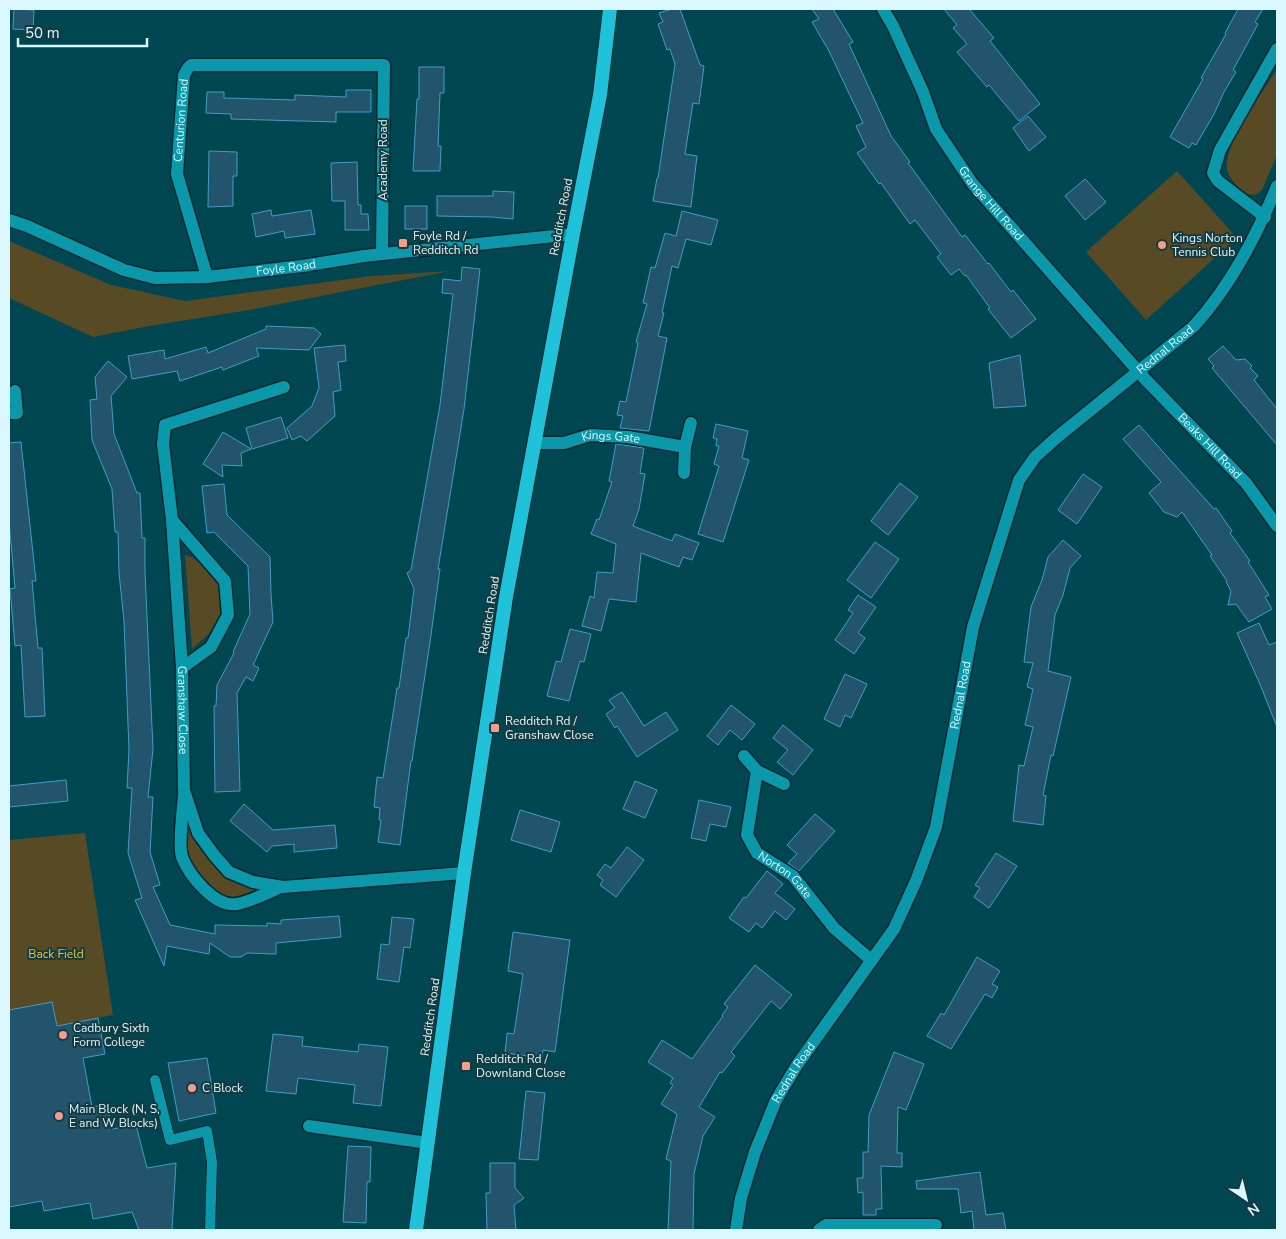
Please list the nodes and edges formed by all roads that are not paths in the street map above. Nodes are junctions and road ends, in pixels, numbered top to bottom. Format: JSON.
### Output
{"nodes":[{"id":1,"x":610,"y":9,"type":"edge"},
{"id":2,"x":883,"y":9,"type":"edge"},
{"id":3,"x":1277,"y":49,"type":"edge"},
{"id":4,"x":384,"y":66,"type":"joint"},
{"id":5,"x":1277,"y":186,"type":"edge"},
{"id":6,"x":1265,"y":217,"type":"junction"},
{"id":7,"x":9,"y":220,"type":"edge"},
{"id":8,"x":573,"y":234,"type":"junction"},
{"id":9,"x":382,"y":254,"type":"junction"},
{"id":10,"x":206,"y":277,"type":"junction"},
{"id":11,"x":1138,"y":370,"type":"junction"},
{"id":12,"x":284,"y":387,"type":"dead end"},
{"id":13,"x":15,"y":391,"type":"dead end"},
{"id":14,"x":9,"y":413,"type":"edge"},
{"id":15,"x":691,"y":424,"type":"dead end"},
{"id":16,"x":536,"y":443,"type":"junction"},
{"id":17,"x":686,"y":447,"type":"junction"},
{"id":18,"x":684,"y":473,"type":"dead end"},
{"id":19,"x":172,"y":520,"type":"junction"},
{"id":20,"x":1277,"y":526,"type":"edge"},
{"id":21,"x":182,"y":668,"type":"junction"},
{"id":22,"x":744,"y":756,"type":"dead end"},
{"id":23,"x":758,"y":771,"type":"junction"},
{"id":24,"x":784,"y":784,"type":"dead end"},
{"id":25,"x":184,"y":790,"type":"junction"},
{"id":26,"x":464,"y":873,"type":"junction"},
{"id":27,"x":283,"y":887,"type":"junction"},
{"id":28,"x":871,"y":960,"type":"junction"},
{"id":29,"x":155,"y":1080,"type":"dead end"},
{"id":30,"x":308,"y":1126,"type":"dead end"},
{"id":31,"x":428,"y":1143,"type":"junction"},
{"id":32,"x":936,"y":1225,"type":"dead end"},
{"id":33,"x":210,"y":1230,"type":"edge"},
{"id":34,"x":416,"y":1230,"type":"edge"},
{"id":35,"x":736,"y":1230,"type":"edge"},
{"id":36,"x":818,"y":1230,"type":"edge"}],
"edges":[{"from":1,"to":8,"type":"highway","name":"Redditch Road"},
{"from":2,"to":11,"type":"street","name":"Grange Hill Road"},
{"from":3,"to":6,"type":"street"},
{"from":4,"to":9,"type":"street","name":"Academy Road"},
{"from":4,"to":10,"type":"street","name":"Centurion Road"},
{"from":5,"to":6,"type":"street","name":"Rednal Road"},
{"from":6,"to":11,"type":"street","name":"Rednal Road"},
{"from":7,"to":10,"type":"street","name":"Foyle Road"},
{"from":8,"to":9,"type":"street","name":"Foyle Road"},
{"from":8,"to":16,"type":"highway","name":"Redditch Road"},
{"from":9,"to":10,"type":"street","name":"Foyle Road"},
{"from":11,"to":20,"type":"street","name":"Beaks Hill Road"},
{"from":11,"to":28,"type":"street","name":"Rednal Road"},
{"from":12,"to":19,"type":"street","name":"Granshaw Close"},
{"from":13,"to":14,"type":"street"},
{"from":15,"to":17,"type":"street"},
{"from":16,"to":17,"type":"street","name":"Kings Gate"},
{"from":16,"to":26,"type":"highway","name":"Redditch Road"},
{"from":17,"to":18,"type":"street"},
{"from":19,"to":21,"type":"street","name":"Granshaw Close"},
{"from":19,"to":21,"type":"street"},
{"from":21,"to":25,"type":"street","name":"Granshaw Close"},
{"from":22,"to":23,"type":"street"},
{"from":23,"to":24,"type":"street"},
{"from":23,"to":28,"type":"street","name":"Norton Gate"},
{"from":25,"to":27,"type":"street","name":"Granshaw Close"},
{"from":25,"to":27,"type":"street"},
{"from":26,"to":27,"type":"street","name":"Granshaw Close"},
{"from":26,"to":31,"type":"highway","name":"Redditch Road"},
{"from":28,"to":35,"type":"street","name":"Rednal Road"},
{"from":29,"to":33,"type":"lane"},
{"from":30,"to":31,"type":"street"},
{"from":31,"to":34,"type":"highway","name":"Redditch Road"},
{"from":32,"to":36,"type":"street"}]}
